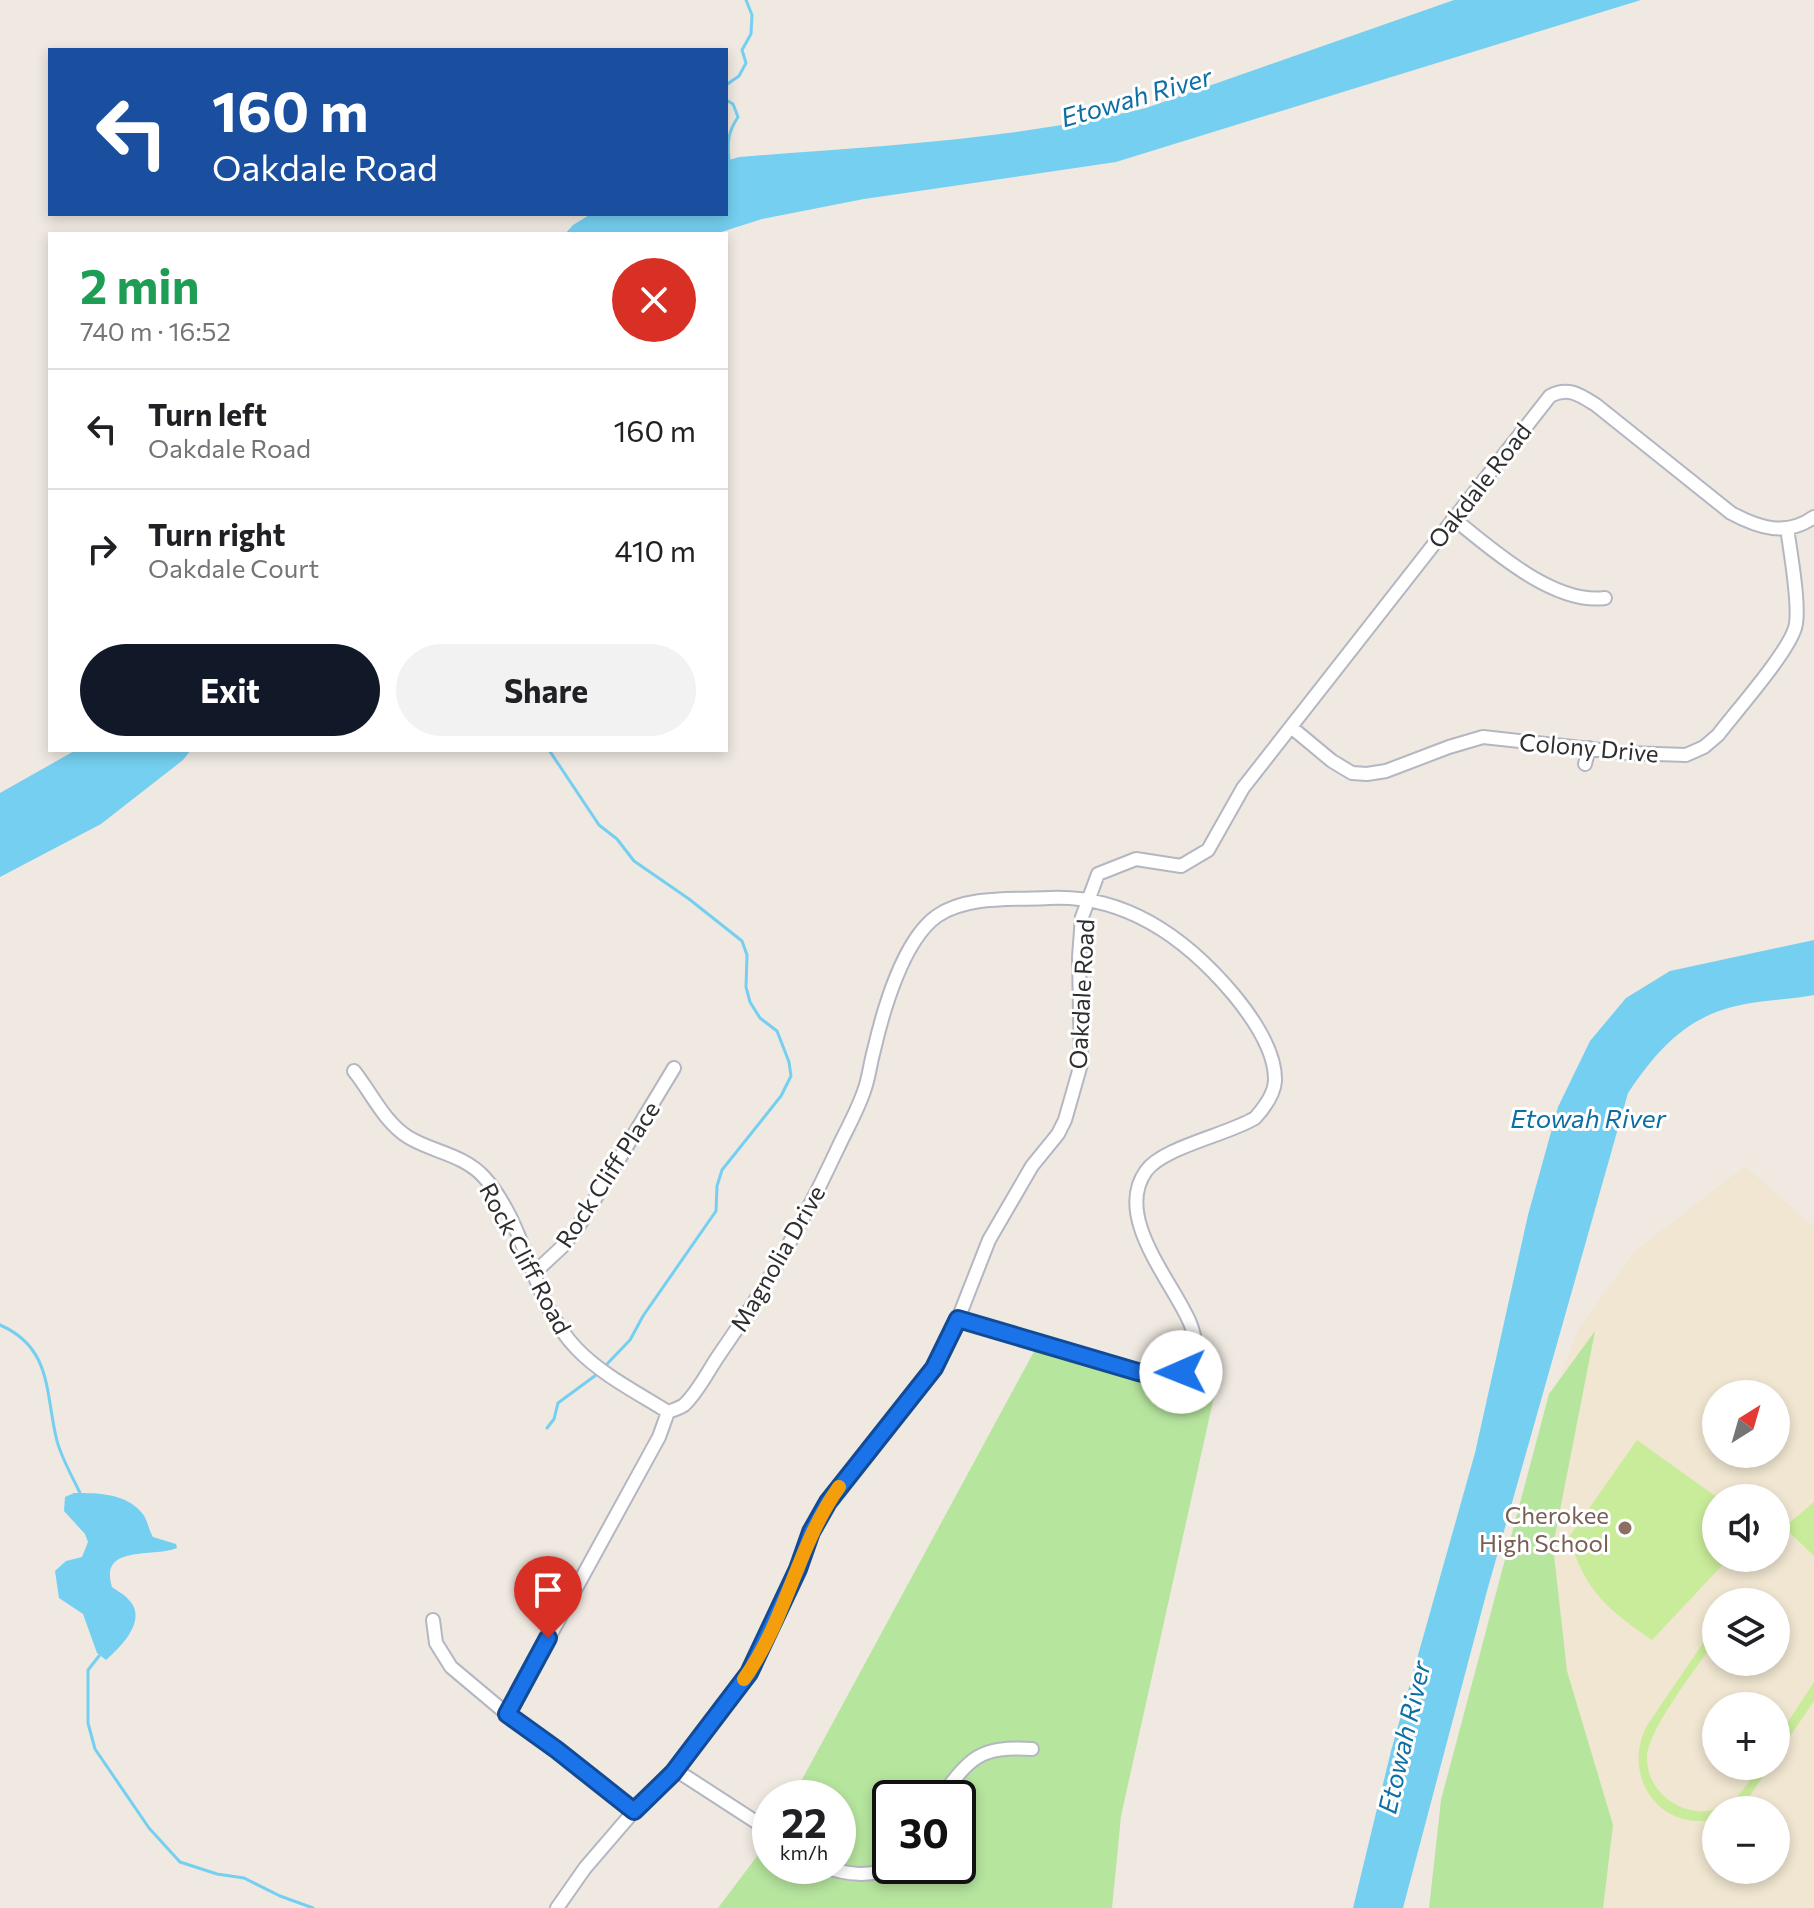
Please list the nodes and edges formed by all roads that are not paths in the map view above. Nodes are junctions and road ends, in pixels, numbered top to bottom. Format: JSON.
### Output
{"nodes":[{"id":1,"x":1814,"y":517,"type":"edge"},
{"id":2,"x":1453,"y":518,"type":"junction"},
{"id":3,"x":1787,"y":528,"type":"junction"},
{"id":4,"x":1605,"y":598,"type":"dead end"},
{"id":5,"x":1291,"y":727,"type":"junction"},
{"id":6,"x":1589,"y":748,"type":"junction"},
{"id":7,"x":1585,"y":764,"type":"dead end"},
{"id":8,"x":1088,"y":899,"type":"junction"},
{"id":9,"x":674,"y":1068,"type":"dead end"},
{"id":10,"x":354,"y":1071,"type":"dead end"},
{"id":11,"x":534,"y":1273,"type":"junction"},
{"id":12,"x":958,"y":1319,"type":"junction"},
{"id":13,"x":668,"y":1412,"type":"junction"},
{"id":14,"x":433,"y":1620,"type":"dead end"},
{"id":15,"x":507,"y":1714,"type":"junction"},
{"id":16,"x":1032,"y":1749,"type":"dead end"},
{"id":17,"x":673,"y":1773,"type":"junction"},
{"id":18,"x":955,"y":1780,"type":"edge"},
{"id":19,"x":634,"y":1811,"type":"junction"},
{"id":20,"x":752,"y":1819,"type":"edge"},
{"id":21,"x":557,"y":1908,"type":"edge"}],
"edges":[{"from":1,"to":3,"type":"street"},
{"from":2,"to":3,"type":"street","name":"Oakdale Road"},
{"from":2,"to":4,"type":"street"},
{"from":2,"to":5,"type":"street","name":"Oakdale Road"},
{"from":3,"to":6,"type":"street","name":"Colony Drive"},
{"from":5,"to":6,"type":"street","name":"Colony Drive"},
{"from":5,"to":8,"type":"street","name":"Oakdale Road"},
{"from":6,"to":7,"type":"street"},
{"from":8,"to":12,"type":"street","name":"Oakdale Road"},
{"from":8,"to":12,"type":"street","name":"Magnolia Drive"},
{"from":8,"to":13,"type":"street","name":"Magnolia Drive"},
{"from":9,"to":11,"type":"street","name":"Rock Cliff Place"},
{"from":10,"to":11,"type":"street","name":"Rock Cliff Road"},
{"from":11,"to":13,"type":"street","name":"Rock Cliff Road"},
{"from":12,"to":17,"type":"street","name":"Oakdale Road"},
{"from":13,"to":15,"type":"street","name":"Magnolia Drive"},
{"from":14,"to":15,"type":"street"},
{"from":15,"to":19,"type":"street"},
{"from":16,"to":18,"type":"street"},
{"from":17,"to":19,"type":"street","name":"Oakdale Road"},
{"from":17,"to":20,"type":"street"},
{"from":19,"to":21,"type":"street","name":"Oakdale Road"}]}
